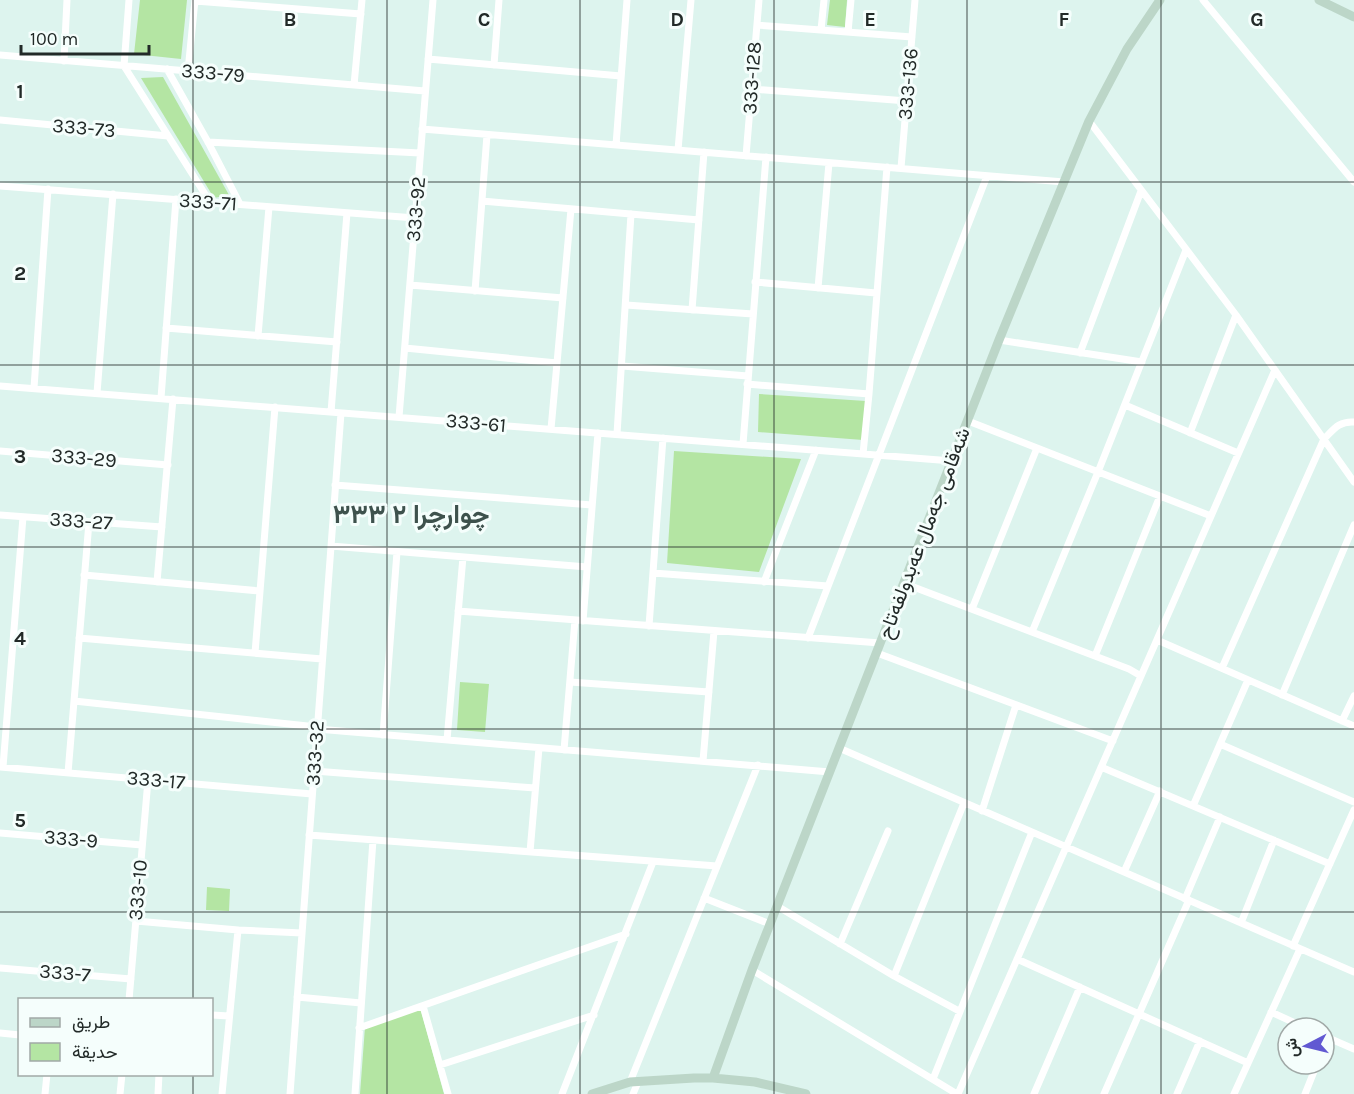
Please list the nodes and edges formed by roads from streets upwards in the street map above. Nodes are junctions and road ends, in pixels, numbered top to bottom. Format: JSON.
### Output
{"nodes":[{"id":1,"x":67,"y":0,"type":"edge"},
{"id":2,"x":129,"y":0,"type":"edge"},
{"id":3,"x":362,"y":0,"type":"edge"},
{"id":4,"x":433,"y":0,"type":"edge"},
{"id":5,"x":499,"y":0,"type":"edge"},
{"id":6,"x":627,"y":0,"type":"edge"},
{"id":7,"x":691,"y":0,"type":"edge"},
{"id":8,"x":759,"y":0,"type":"edge"},
{"id":9,"x":824,"y":0,"type":"edge"},
{"id":10,"x":851,"y":0,"type":"edge"},
{"id":11,"x":915,"y":0,"type":"edge"},
{"id":12,"x":1160,"y":0,"type":"edge"},
{"id":13,"x":1203,"y":0,"type":"edge"},
{"id":14,"x":1319,"y":0,"type":"edge"},
{"id":15,"x":195,"y":1,"type":"edge"},
{"id":16,"x":1340,"y":5,"type":"edge"},
{"id":17,"x":361,"y":14,"type":"junction"},
{"id":18,"x":1354,"y":17,"type":"edge"},
{"id":19,"x":757,"y":25,"type":"junction"},
{"id":20,"x":821,"y":30,"type":"junction"},
{"id":21,"x":848,"y":32,"type":"junction"},
{"id":22,"x":912,"y":37,"type":"junction"},
{"id":23,"x":0,"y":55,"type":"edge"},
{"id":24,"x":428,"y":59,"type":"junction"},
{"id":25,"x":64,"y":61,"type":"junction"},
{"id":26,"x":494,"y":64,"type":"junction"},
{"id":27,"x":123,"y":66,"type":"junction"},
{"id":28,"x":167,"y":69,"type":"junction"},
{"id":29,"x":188,"y":71,"type":"junction"},
{"id":30,"x":621,"y":76,"type":"junction"},
{"id":31,"x":354,"y":85,"type":"junction"},
{"id":32,"x":752,"y":89,"type":"junction"},
{"id":33,"x":425,"y":91,"type":"junction"},
{"id":34,"x":907,"y":101,"type":"junction"},
{"id":35,"x":0,"y":120,"type":"edge"},
{"id":36,"x":1089,"y":121,"type":"junction"},
{"id":37,"x":422,"y":129,"type":"junction"},
{"id":38,"x":488,"y":135,"type":"junction"},
{"id":39,"x":168,"y":136,"type":"junction"},
{"id":40,"x":208,"y":142,"type":"junction"},
{"id":41,"x":616,"y":145,"type":"junction"},
{"id":42,"x":678,"y":150,"type":"junction"},
{"id":43,"x":704,"y":152,"type":"junction"},
{"id":44,"x":420,"y":153,"type":"junction"},
{"id":45,"x":746,"y":156,"type":"junction"},
{"id":46,"x":766,"y":157,"type":"junction"},
{"id":47,"x":829,"y":163,"type":"junction"},
{"id":48,"x":887,"y":167,"type":"junction"},
{"id":49,"x":901,"y":168,"type":"junction"},
{"id":50,"x":987,"y":176,"type":"junction"},
{"id":51,"x":1064,"y":182,"type":"junction"},
{"id":52,"x":1354,"y":182,"type":"edge"},
{"id":53,"x":0,"y":186,"type":"edge"},
{"id":54,"x":48,"y":189,"type":"junction"},
{"id":55,"x":1141,"y":191,"type":"junction"},
{"id":56,"x":113,"y":194,"type":"junction"},
{"id":57,"x":176,"y":199,"type":"junction"},
{"id":58,"x":482,"y":201,"type":"junction"},
{"id":59,"x":210,"y":202,"type":"junction"},
{"id":60,"x":240,"y":204,"type":"junction"},
{"id":61,"x":269,"y":207,"type":"junction"},
{"id":62,"x":570,"y":209,"type":"junction"},
{"id":63,"x":347,"y":213,"type":"junction"},
{"id":64,"x":631,"y":214,"type":"junction"},
{"id":65,"x":415,"y":218,"type":"junction"},
{"id":66,"x":699,"y":219,"type":"junction"},
{"id":67,"x":1186,"y":250,"type":"junction"},
{"id":68,"x":755,"y":282,"type":"junction"},
{"id":69,"x":410,"y":285,"type":"junction"},
{"id":70,"x":818,"y":288,"type":"junction"},
{"id":71,"x":474,"y":291,"type":"junction"},
{"id":72,"x":876,"y":293,"type":"junction"},
{"id":73,"x":563,"y":298,"type":"junction"},
{"id":74,"x":626,"y":305,"type":"junction"},
{"id":75,"x":692,"y":310,"type":"junction"},
{"id":76,"x":753,"y":314,"type":"junction"},
{"id":77,"x":1236,"y":315,"type":"junction"},
{"id":78,"x":166,"y":328,"type":"junction"},
{"id":79,"x":258,"y":336,"type":"junction"},
{"id":80,"x":999,"y":340,"type":"junction"},
{"id":81,"x":337,"y":342,"type":"junction"},
{"id":82,"x":405,"y":348,"type":"junction"},
{"id":83,"x":1080,"y":353,"type":"junction"},
{"id":84,"x":1142,"y":362,"type":"junction"},
{"id":85,"x":557,"y":363,"type":"junction"},
{"id":86,"x":622,"y":366,"type":"junction"},
{"id":87,"x":1275,"y":370,"type":"junction"},
{"id":88,"x":748,"y":376,"type":"junction"},
{"id":89,"x":747,"y":384,"type":"junction"},
{"id":90,"x":0,"y":386,"type":"edge"},
{"id":91,"x":34,"y":388,"type":"junction"},
{"id":92,"x":97,"y":393,"type":"junction"},
{"id":93,"x":869,"y":394,"type":"junction"},
{"id":94,"x":161,"y":398,"type":"junction"},
{"id":95,"x":173,"y":399,"type":"junction"},
{"id":96,"x":1125,"y":405,"type":"junction"},
{"id":97,"x":275,"y":407,"type":"junction"},
{"id":98,"x":331,"y":412,"type":"junction"},
{"id":99,"x":340,"y":412,"type":"junction"},
{"id":100,"x":399,"y":417,"type":"junction"},
{"id":101,"x":968,"y":421,"type":"junction"},
{"id":102,"x":1354,"y":423,"type":"edge"},
{"id":103,"x":551,"y":429,"type":"junction"},
{"id":104,"x":598,"y":433,"type":"junction"},
{"id":105,"x":1190,"y":433,"type":"junction"},
{"id":106,"x":617,"y":434,"type":"junction"},
{"id":107,"x":663,"y":438,"type":"junction"},
{"id":108,"x":1324,"y":439,"type":"junction"},
{"id":109,"x":743,"y":444,"type":"junction"},
{"id":110,"x":1037,"y":448,"type":"junction"},
{"id":111,"x":816,"y":450,"type":"junction"},
{"id":112,"x":0,"y":451,"type":"edge"},
{"id":113,"x":1238,"y":453,"type":"junction"},
{"id":114,"x":863,"y":454,"type":"junction"},
{"id":115,"x":880,"y":455,"type":"junction"},
{"id":116,"x":952,"y":461,"type":"junction"},
{"id":117,"x":168,"y":465,"type":"junction"},
{"id":118,"x":1098,"y":472,"type":"junction"},
{"id":119,"x":1354,"y":482,"type":"edge"},
{"id":120,"x":335,"y":485,"type":"junction"},
{"id":121,"x":1160,"y":496,"type":"junction"},
{"id":122,"x":592,"y":505,"type":"junction"},
{"id":123,"x":0,"y":515,"type":"edge"},
{"id":124,"x":1211,"y":516,"type":"junction"},
{"id":125,"x":23,"y":517,"type":"junction"},
{"id":126,"x":89,"y":522,"type":"junction"},
{"id":127,"x":1354,"y":525,"type":"edge"},
{"id":128,"x":162,"y":527,"type":"junction"},
{"id":129,"x":331,"y":546,"type":"junction"},
{"id":130,"x":397,"y":552,"type":"junction"},
{"id":131,"x":463,"y":557,"type":"junction"},
{"id":132,"x":587,"y":567,"type":"junction"},
{"id":133,"x":653,"y":573,"type":"junction"},
{"id":134,"x":84,"y":575,"type":"junction"},
{"id":135,"x":157,"y":582,"type":"junction"},
{"id":136,"x":764,"y":582,"type":"junction"},
{"id":137,"x":903,"y":583,"type":"junction"},
{"id":138,"x":828,"y":586,"type":"junction"},
{"id":139,"x":260,"y":591,"type":"junction"},
{"id":140,"x":972,"y":609,"type":"junction"},
{"id":141,"x":458,"y":611,"type":"junction"},
{"id":142,"x":579,"y":621,"type":"junction"},
{"id":143,"x":649,"y":626,"type":"junction"},
{"id":144,"x":714,"y":631,"type":"junction"},
{"id":145,"x":1032,"y":632,"type":"junction"},
{"id":146,"x":79,"y":638,"type":"junction"},
{"id":147,"x":808,"y":638,"type":"junction"},
{"id":148,"x":1157,"y":640,"type":"junction"},
{"id":149,"x":878,"y":648,"type":"junction"},
{"id":150,"x":255,"y":653,"type":"junction"},
{"id":151,"x":1095,"y":656,"type":"junction"},
{"id":152,"x":322,"y":658,"type":"junction"},
{"id":153,"x":1222,"y":668,"type":"junction"},
{"id":154,"x":1141,"y":676,"type":"junction"},
{"id":155,"x":1248,"y":680,"type":"junction"},
{"id":156,"x":570,"y":682,"type":"junction"},
{"id":157,"x":709,"y":692,"type":"junction"},
{"id":158,"x":1282,"y":695,"type":"junction"},
{"id":159,"x":1354,"y":696,"type":"edge"},
{"id":160,"x":74,"y":701,"type":"junction"},
{"id":161,"x":1016,"y":705,"type":"junction"},
{"id":162,"x":1342,"y":721,"type":"junction"},
{"id":163,"x":1354,"y":726,"type":"edge"},
{"id":164,"x":317,"y":728,"type":"junction"},
{"id":165,"x":383,"y":735,"type":"junction"},
{"id":166,"x":447,"y":740,"type":"junction"},
{"id":167,"x":1113,"y":741,"type":"junction"},
{"id":168,"x":1220,"y":744,"type":"junction"},
{"id":169,"x":539,"y":748,"type":"junction"},
{"id":170,"x":839,"y":748,"type":"junction"},
{"id":171,"x":564,"y":750,"type":"junction"},
{"id":172,"x":703,"y":761,"type":"junction"},
{"id":173,"x":758,"y":765,"type":"junction"},
{"id":174,"x":2,"y":767,"type":"edge"},
{"id":175,"x":1101,"y":767,"type":"junction"},
{"id":176,"x":314,"y":771,"type":"junction"},
{"id":177,"x":830,"y":772,"type":"junction"},
{"id":178,"x":68,"y":773,"type":"junction"},
{"id":179,"x":148,"y":780,"type":"junction"},
{"id":180,"x":536,"y":788,"type":"junction"},
{"id":181,"x":1160,"y":792,"type":"junction"},
{"id":182,"x":312,"y":794,"type":"junction"},
{"id":183,"x":1354,"y":802,"type":"edge"},
{"id":184,"x":963,"y":803,"type":"junction"},
{"id":185,"x":1193,"y":806,"type":"junction"},
{"id":186,"x":1354,"y":810,"type":"edge"},
{"id":187,"x":982,"y":811,"type":"junction"},
{"id":188,"x":1220,"y":817,"type":"junction"},
{"id":189,"x":888,"y":831,"type":"dead end"},
{"id":190,"x":1032,"y":832,"type":"junction"},
{"id":191,"x":0,"y":833,"type":"edge"},
{"id":192,"x":309,"y":835,"type":"junction"},
{"id":193,"x":373,"y":840,"type":"junction"},
{"id":194,"x":1274,"y":840,"type":"junction"},
{"id":195,"x":142,"y":845,"type":"junction"},
{"id":196,"x":1066,"y":847,"type":"junction"},
{"id":197,"x":530,"y":852,"type":"junction"},
{"id":198,"x":653,"y":862,"type":"junction"},
{"id":199,"x":1330,"y":864,"type":"junction"},
{"id":200,"x":717,"y":866,"type":"junction"},
{"id":201,"x":1124,"y":872,"type":"junction"},
{"id":202,"x":704,"y":898,"type":"junction"},
{"id":203,"x":1187,"y":900,"type":"junction"},
{"id":204,"x":777,"y":906,"type":"junction"},
{"id":205,"x":136,"y":921,"type":"junction"},
{"id":206,"x":1241,"y":923,"type":"junction"},
{"id":207,"x":770,"y":924,"type":"junction"},
{"id":208,"x":238,"y":930,"type":"junction"},
{"id":209,"x":302,"y":933,"type":"junction"},
{"id":210,"x":626,"y":934,"type":"junction"},
{"id":211,"x":840,"y":944,"type":"junction"},
{"id":212,"x":1297,"y":947,"type":"junction"},
{"id":213,"x":1017,"y":958,"type":"junction"},
{"id":214,"x":0,"y":968,"type":"edge"},
{"id":215,"x":752,"y":970,"type":"junction"},
{"id":216,"x":1354,"y":972,"type":"edge"},
{"id":217,"x":894,"y":976,"type":"junction"},
{"id":218,"x":130,"y":979,"type":"junction"},
{"id":219,"x":1080,"y":987,"type":"junction"},
{"id":220,"x":297,"y":997,"type":"junction"},
{"id":221,"x":129,"y":998,"type":"edge"},
{"id":222,"x":361,"y":1003,"type":"junction"},
{"id":223,"x":423,"y":1006,"type":"junction"},
{"id":224,"x":959,"y":1011,"type":"junction"},
{"id":225,"x":1271,"y":1012,"type":"junction"},
{"id":226,"x":1139,"y":1013,"type":"junction"},
{"id":227,"x":594,"y":1014,"type":"junction"},
{"id":228,"x":213,"y":1015,"type":"edge"},
{"id":229,"x":230,"y":1016,"type":"junction"},
{"id":230,"x":1280,"y":1016,"type":"edge"},
{"id":231,"x":359,"y":1028,"type":"junction"},
{"id":232,"x":0,"y":1033,"type":"edge"},
{"id":233,"x":18,"y":1035,"type":"edge"},
{"id":234,"x":1200,"y":1041,"type":"junction"},
{"id":235,"x":1336,"y":1041,"type":"edge"},
{"id":236,"x":1354,"y":1049,"type":"edge"},
{"id":237,"x":1248,"y":1063,"type":"junction"},
{"id":238,"x":440,"y":1065,"type":"junction"},
{"id":239,"x":47,"y":1076,"type":"edge"},
{"id":240,"x":122,"y":1076,"type":"edge"},
{"id":241,"x":159,"y":1076,"type":"edge"},
{"id":242,"x":1312,"y":1076,"type":"edge"},
{"id":243,"x":713,"y":1078,"type":"junction"},
{"id":244,"x":933,"y":1079,"type":"junction"},
{"id":245,"x":634,"y":1082,"type":"junction"},
{"id":246,"x":800,"y":1093,"type":"edge"},
{"id":247,"x":45,"y":1094,"type":"edge"},
{"id":248,"x":120,"y":1094,"type":"edge"},
{"id":249,"x":158,"y":1094,"type":"edge"},
{"id":250,"x":222,"y":1094,"type":"edge"},
{"id":251,"x":290,"y":1094,"type":"edge"},
{"id":252,"x":355,"y":1094,"type":"edge"},
{"id":253,"x":448,"y":1094,"type":"edge"},
{"id":254,"x":562,"y":1094,"type":"edge"},
{"id":255,"x":592,"y":1094,"type":"edge"},
{"id":256,"x":633,"y":1094,"type":"edge"},
{"id":257,"x":957,"y":1094,"type":"edge"},
{"id":258,"x":1034,"y":1094,"type":"edge"},
{"id":259,"x":1104,"y":1094,"type":"edge"},
{"id":260,"x":1177,"y":1094,"type":"edge"},
{"id":261,"x":1234,"y":1094,"type":"edge"},
{"id":262,"x":1305,"y":1094,"type":"edge"}],
"edges":[{"from":1,"to":25,"type":"street"},
{"from":2,"to":27,"type":"street"},
{"from":3,"to":17,"type":"street"},
{"from":4,"to":24,"type":"street","name":"333-92"},
{"from":5,"to":26,"type":"street"},
{"from":6,"to":30,"type":"street"},
{"from":7,"to":42,"type":"street"},
{"from":8,"to":19,"type":"street","name":"333-128"},
{"from":9,"to":20,"type":"street"},
{"from":10,"to":21,"type":"street"},
{"from":11,"to":22,"type":"street","name":"333-136"},
{"from":12,"to":36,"type":"street","name":"شەقامی جەمال عەبدولفەتاح"},
{"from":13,"to":52,"type":"street"},
{"from":14,"to":16,"type":"street"},
{"from":15,"to":17,"type":"street"},
{"from":15,"to":29,"type":"street"},
{"from":16,"to":18,"type":"street"},
{"from":17,"to":31,"type":"street"},
{"from":19,"to":20,"type":"street"},
{"from":19,"to":32,"type":"street","name":"333-128"},
{"from":20,"to":21,"type":"street"},
{"from":21,"to":22,"type":"street"},
{"from":22,"to":34,"type":"street","name":"333-136"},
{"from":23,"to":25,"type":"street","name":"333-79"},
{"from":24,"to":26,"type":"street"},
{"from":24,"to":33,"type":"street","name":"333-92"},
{"from":25,"to":27,"type":"street","name":"333-79"},
{"from":26,"to":30,"type":"street"},
{"from":27,"to":28,"type":"street","name":"333-79"},
{"from":27,"to":39,"type":"street"},
{"from":28,"to":29,"type":"street","name":"333-79"},
{"from":28,"to":40,"type":"street"},
{"from":29,"to":31,"type":"street","name":"333-79"},
{"from":30,"to":41,"type":"street"},
{"from":31,"to":33,"type":"street","name":"333-79"},
{"from":32,"to":34,"type":"street"},
{"from":32,"to":45,"type":"street","name":"333-128"},
{"from":33,"to":37,"type":"street","name":"333-92"},
{"from":34,"to":49,"type":"street","name":"333-136"},
{"from":35,"to":39,"type":"street","name":"333-73"},
{"from":36,"to":51,"type":"street","name":"شەقامی جەمال عەبدولفەتاح"},
{"from":36,"to":55,"type":"street"},
{"from":37,"to":38,"type":"street"},
{"from":37,"to":44,"type":"street","name":"333-92"},
{"from":38,"to":41,"type":"street"},
{"from":38,"to":58,"type":"street"},
{"from":39,"to":59,"type":"street"},
{"from":40,"to":44,"type":"street"},
{"from":40,"to":60,"type":"street"},
{"from":41,"to":42,"type":"street"},
{"from":42,"to":43,"type":"street"},
{"from":43,"to":45,"type":"street"},
{"from":43,"to":66,"type":"street"},
{"from":44,"to":65,"type":"street","name":"333-92"},
{"from":45,"to":46,"type":"street"},
{"from":46,"to":47,"type":"street"},
{"from":46,"to":68,"type":"street"},
{"from":47,"to":48,"type":"street"},
{"from":47,"to":70,"type":"street"},
{"from":48,"to":49,"type":"street"},
{"from":48,"to":72,"type":"street"},
{"from":49,"to":50,"type":"street"},
{"from":50,"to":51,"type":"street"},
{"from":50,"to":115,"type":"street"},
{"from":51,"to":80,"type":"street","name":"شەقامی جەمال عەبدولفەتاح"},
{"from":53,"to":54,"type":"street","name":"333-71"},
{"from":54,"to":56,"type":"street","name":"333-71"},
{"from":54,"to":91,"type":"street"},
{"from":55,"to":67,"type":"street"},
{"from":55,"to":83,"type":"street"},
{"from":56,"to":57,"type":"street","name":"333-71"},
{"from":56,"to":92,"type":"street"},
{"from":57,"to":59,"type":"street","name":"333-71"},
{"from":57,"to":78,"type":"street"},
{"from":58,"to":62,"type":"street"},
{"from":58,"to":71,"type":"street"},
{"from":59,"to":60,"type":"street","name":"333-71"},
{"from":60,"to":61,"type":"street","name":"333-71"},
{"from":61,"to":63,"type":"street","name":"333-71"},
{"from":61,"to":79,"type":"street"},
{"from":62,"to":64,"type":"street"},
{"from":62,"to":73,"type":"street"},
{"from":63,"to":65,"type":"street","name":"333-71"},
{"from":63,"to":81,"type":"street"},
{"from":64,"to":66,"type":"street"},
{"from":64,"to":74,"type":"street"},
{"from":65,"to":69,"type":"street","name":"333-92"},
{"from":66,"to":75,"type":"street"},
{"from":67,"to":77,"type":"street"},
{"from":67,"to":84,"type":"street"},
{"from":68,"to":70,"type":"street"},
{"from":68,"to":76,"type":"street"},
{"from":69,"to":71,"type":"street"},
{"from":69,"to":82,"type":"street","name":"333-92"},
{"from":70,"to":72,"type":"street"},
{"from":71,"to":73,"type":"street"},
{"from":72,"to":93,"type":"street"},
{"from":73,"to":85,"type":"street"},
{"from":74,"to":75,"type":"street"},
{"from":74,"to":86,"type":"street"},
{"from":75,"to":76,"type":"street"},
{"from":76,"to":88,"type":"street"},
{"from":77,"to":87,"type":"street"},
{"from":77,"to":105,"type":"street"},
{"from":78,"to":79,"type":"street"},
{"from":78,"to":94,"type":"street"},
{"from":79,"to":81,"type":"street"},
{"from":80,"to":83,"type":"street"},
{"from":80,"to":101,"type":"street","name":"شەقامی جەمال عەبدولفەتاح"},
{"from":81,"to":98,"type":"street"},
{"from":82,"to":85,"type":"street"},
{"from":82,"to":100,"type":"street","name":"333-92"},
{"from":83,"to":84,"type":"street"},
{"from":84,"to":96,"type":"street"},
{"from":85,"to":103,"type":"street"},
{"from":86,"to":88,"type":"street"},
{"from":86,"to":106,"type":"street"},
{"from":87,"to":108,"type":"street"},
{"from":87,"to":113,"type":"street"},
{"from":88,"to":89,"type":"street"},
{"from":89,"to":93,"type":"street"},
{"from":89,"to":109,"type":"street"},
{"from":90,"to":91,"type":"street","name":"333-61"},
{"from":91,"to":92,"type":"street","name":"333-61"},
{"from":92,"to":94,"type":"street","name":"333-61"},
{"from":93,"to":114,"type":"street"},
{"from":94,"to":95,"type":"street","name":"333-61"},
{"from":95,"to":97,"type":"street","name":"333-61"},
{"from":95,"to":117,"type":"street"},
{"from":96,"to":105,"type":"street"},
{"from":96,"to":118,"type":"street"},
{"from":97,"to":98,"type":"street","name":"333-61"},
{"from":97,"to":139,"type":"street"},
{"from":98,"to":99,"type":"street","name":"333-61"},
{"from":99,"to":100,"type":"street","name":"333-61"},
{"from":99,"to":120,"type":"street","name":"333-32"},
{"from":100,"to":103,"type":"street","name":"333-61"},
{"from":101,"to":110,"type":"street"},
{"from":101,"to":116,"type":"street","name":"شەقامی جەمال عەبدولفەتاح"},
{"from":102,"to":108,"type":"street"},
{"from":103,"to":104,"type":"street","name":"333-61"},
{"from":104,"to":106,"type":"street","name":"333-61"},
{"from":104,"to":122,"type":"street"},
{"from":105,"to":113,"type":"street"},
{"from":106,"to":107,"type":"street","name":"333-61"},
{"from":107,"to":109,"type":"street","name":"333-61"},
{"from":107,"to":133,"type":"street"},
{"from":108,"to":119,"type":"street"},
{"from":108,"to":153,"type":"street"},
{"from":109,"to":111,"type":"street","name":"333-61"},
{"from":110,"to":118,"type":"street"},
{"from":110,"to":140,"type":"street"},
{"from":111,"to":114,"type":"street","name":"333-61"},
{"from":111,"to":136,"type":"street"},
{"from":112,"to":117,"type":"street","name":"333-29"},
{"from":113,"to":124,"type":"street"},
{"from":114,"to":115,"type":"street","name":"333-61"},
{"from":115,"to":116,"type":"street","name":"333-61"},
{"from":115,"to":138,"type":"street"},
{"from":116,"to":137,"type":"street","name":"شەقامی جەمال عەبدولفەتاح"},
{"from":117,"to":128,"type":"street"},
{"from":118,"to":121,"type":"street"},
{"from":118,"to":145,"type":"street"},
{"from":120,"to":122,"type":"street"},
{"from":120,"to":129,"type":"street","name":"333-32"},
{"from":121,"to":124,"type":"street"},
{"from":121,"to":151,"type":"street"},
{"from":122,"to":132,"type":"street"},
{"from":123,"to":125,"type":"street","name":"333-27"},
{"from":124,"to":148,"type":"street"},
{"from":125,"to":126,"type":"street","name":"333-27"},
{"from":125,"to":174,"type":"street"},
{"from":126,"to":128,"type":"street","name":"333-27"},
{"from":126,"to":134,"type":"street"},
{"from":127,"to":158,"type":"street"},
{"from":128,"to":135,"type":"street"},
{"from":129,"to":130,"type":"street"},
{"from":129,"to":152,"type":"street","name":"333-32"},
{"from":130,"to":131,"type":"street"},
{"from":130,"to":165,"type":"street"},
{"from":131,"to":132,"type":"street"},
{"from":131,"to":141,"type":"street"},
{"from":132,"to":142,"type":"street"},
{"from":133,"to":136,"type":"street"},
{"from":133,"to":143,"type":"street"},
{"from":134,"to":135,"type":"street"},
{"from":134,"to":146,"type":"street"},
{"from":135,"to":139,"type":"street"},
{"from":136,"to":138,"type":"street"},
{"from":137,"to":140,"type":"street"},
{"from":137,"to":149,"type":"street","name":"شەقامی جەمال عەبدولفەتاح"},
{"from":138,"to":147,"type":"street"},
{"from":139,"to":150,"type":"street"},
{"from":140,"to":145,"type":"street"},
{"from":141,"to":142,"type":"street"},
{"from":141,"to":166,"type":"street"},
{"from":142,"to":143,"type":"street"},
{"from":142,"to":156,"type":"street"},
{"from":143,"to":144,"type":"street"},
{"from":144,"to":147,"type":"street"},
{"from":144,"to":157,"type":"street"},
{"from":145,"to":151,"type":"street"},
{"from":146,"to":150,"type":"street"},
{"from":146,"to":160,"type":"street"},
{"from":147,"to":149,"type":"street"},
{"from":148,"to":153,"type":"street"},
{"from":148,"to":154,"type":"street"},
{"from":149,"to":161,"type":"street"},
{"from":149,"to":170,"type":"street","name":"شەقامی جەمال عەبدولفەتاح"},
{"from":150,"to":152,"type":"street"},
{"from":151,"to":154,"type":"street"},
{"from":152,"to":164,"type":"street","name":"333-32"},
{"from":153,"to":155,"type":"street"},
{"from":154,"to":167,"type":"street"},
{"from":155,"to":158,"type":"street"},
{"from":155,"to":168,"type":"street"},
{"from":156,"to":157,"type":"street"},
{"from":156,"to":171,"type":"street"},
{"from":157,"to":172,"type":"street"},
{"from":158,"to":162,"type":"street"},
{"from":159,"to":162,"type":"street"},
{"from":160,"to":164,"type":"street"},
{"from":160,"to":178,"type":"street"},
{"from":161,"to":167,"type":"street"},
{"from":161,"to":187,"type":"street"},
{"from":162,"to":163,"type":"street"},
{"from":164,"to":165,"type":"street"},
{"from":164,"to":176,"type":"street","name":"333-32"},
{"from":165,"to":166,"type":"street"},
{"from":166,"to":169,"type":"street"},
{"from":167,"to":175,"type":"street"},
{"from":168,"to":183,"type":"street"},
{"from":168,"to":185,"type":"street"},
{"from":169,"to":171,"type":"street"},
{"from":169,"to":180,"type":"street"},
{"from":170,"to":177,"type":"street","name":"شەقامی جەمال عەبدولفەتاح"},
{"from":170,"to":184,"type":"street"},
{"from":171,"to":172,"type":"street"},
{"from":172,"to":173,"type":"street"},
{"from":173,"to":177,"type":"street"},
{"from":173,"to":200,"type":"street"},
{"from":174,"to":178,"type":"street","name":"333-17"},
{"from":175,"to":181,"type":"street"},
{"from":175,"to":196,"type":"street"},
{"from":176,"to":180,"type":"street"},
{"from":176,"to":182,"type":"street","name":"333-32"},
{"from":177,"to":204,"type":"street","name":"شەقامی جەمال عەبدولفەتاح"},
{"from":178,"to":179,"type":"street","name":"333-17"},
{"from":179,"to":182,"type":"street","name":"333-17"},
{"from":179,"to":195,"type":"street","name":"333-10"},
{"from":180,"to":197,"type":"street"},
{"from":181,"to":185,"type":"street"},
{"from":181,"to":201,"type":"street"},
{"from":182,"to":192,"type":"street","name":"333-32"},
{"from":184,"to":187,"type":"street"},
{"from":184,"to":217,"type":"street"},
{"from":185,"to":188,"type":"street"},
{"from":186,"to":199,"type":"street"},
{"from":187,"to":190,"type":"street"},
{"from":188,"to":194,"type":"street"},
{"from":188,"to":203,"type":"street"},
{"from":189,"to":211,"type":"street"},
{"from":190,"to":196,"type":"street"},
{"from":190,"to":224,"type":"street"},
{"from":191,"to":195,"type":"street","name":"333-9"},
{"from":192,"to":193,"type":"street"},
{"from":192,"to":209,"type":"street","name":"333-32"},
{"from":193,"to":197,"type":"street"},
{"from":193,"to":222,"type":"street"},
{"from":194,"to":199,"type":"street"},
{"from":194,"to":206,"type":"street"},
{"from":195,"to":205,"type":"street","name":"333-10"},
{"from":196,"to":201,"type":"street"},
{"from":196,"to":213,"type":"street"},
{"from":197,"to":198,"type":"street"},
{"from":198,"to":200,"type":"street"},
{"from":198,"to":210,"type":"street"},
{"from":199,"to":212,"type":"street"},
{"from":200,"to":202,"type":"street"},
{"from":201,"to":203,"type":"street"},
{"from":202,"to":207,"type":"street"},
{"from":202,"to":245,"type":"street"},
{"from":203,"to":206,"type":"street"},
{"from":203,"to":226,"type":"street"},
{"from":204,"to":207,"type":"street","name":"شەقامی جەمال عەبدولفەتاح"},
{"from":204,"to":211,"type":"street"},
{"from":205,"to":208,"type":"street"},
{"from":205,"to":218,"type":"street","name":"333-10"},
{"from":206,"to":212,"type":"street"},
{"from":207,"to":215,"type":"street","name":"شەقامی جەمال عەبدولفەتاح"},
{"from":208,"to":209,"type":"street"},
{"from":208,"to":229,"type":"street"},
{"from":209,"to":220,"type":"street","name":"333-32"},
{"from":210,"to":223,"type":"street"},
{"from":210,"to":227,"type":"street"},
{"from":211,"to":217,"type":"street"},
{"from":212,"to":216,"type":"street"},
{"from":212,"to":225,"type":"street"},
{"from":213,"to":219,"type":"street"},
{"from":213,"to":257,"type":"street"},
{"from":214,"to":218,"type":"street","name":"333-7"},
{"from":215,"to":243,"type":"street","name":"شەقامی جەمال عەبدولفەتاح"},
{"from":215,"to":244,"type":"street"},
{"from":217,"to":224,"type":"street"},
{"from":218,"to":221,"type":"street","name":"333-10"},
{"from":219,"to":226,"type":"street"},
{"from":219,"to":258,"type":"street"},
{"from":220,"to":222,"type":"street"},
{"from":220,"to":251,"type":"street","name":"333-32"},
{"from":222,"to":231,"type":"street"},
{"from":223,"to":231,"type":"street"},
{"from":223,"to":238,"type":"street"},
{"from":224,"to":244,"type":"street"},
{"from":225,"to":230,"type":"street"},
{"from":225,"to":237,"type":"street"},
{"from":226,"to":234,"type":"street"},
{"from":226,"to":259,"type":"street"},
{"from":227,"to":238,"type":"street"},
{"from":227,"to":254,"type":"street"},
{"from":228,"to":229,"type":"street"},
{"from":229,"to":250,"type":"street"},
{"from":231,"to":252,"type":"street"},
{"from":232,"to":233,"type":"street"},
{"from":234,"to":237,"type":"street"},
{"from":234,"to":260,"type":"street"},
{"from":235,"to":236,"type":"street"},
{"from":237,"to":261,"type":"street"},
{"from":238,"to":253,"type":"street"},
{"from":239,"to":247,"type":"street"},
{"from":240,"to":248,"type":"street"},
{"from":241,"to":249,"type":"street"},
{"from":242,"to":262,"type":"street"},
{"from":243,"to":245,"type":"street"},
{"from":243,"to":246,"type":"street"},
{"from":244,"to":257,"type":"street"},
{"from":245,"to":255,"type":"street"},
{"from":245,"to":256,"type":"street"}]}
